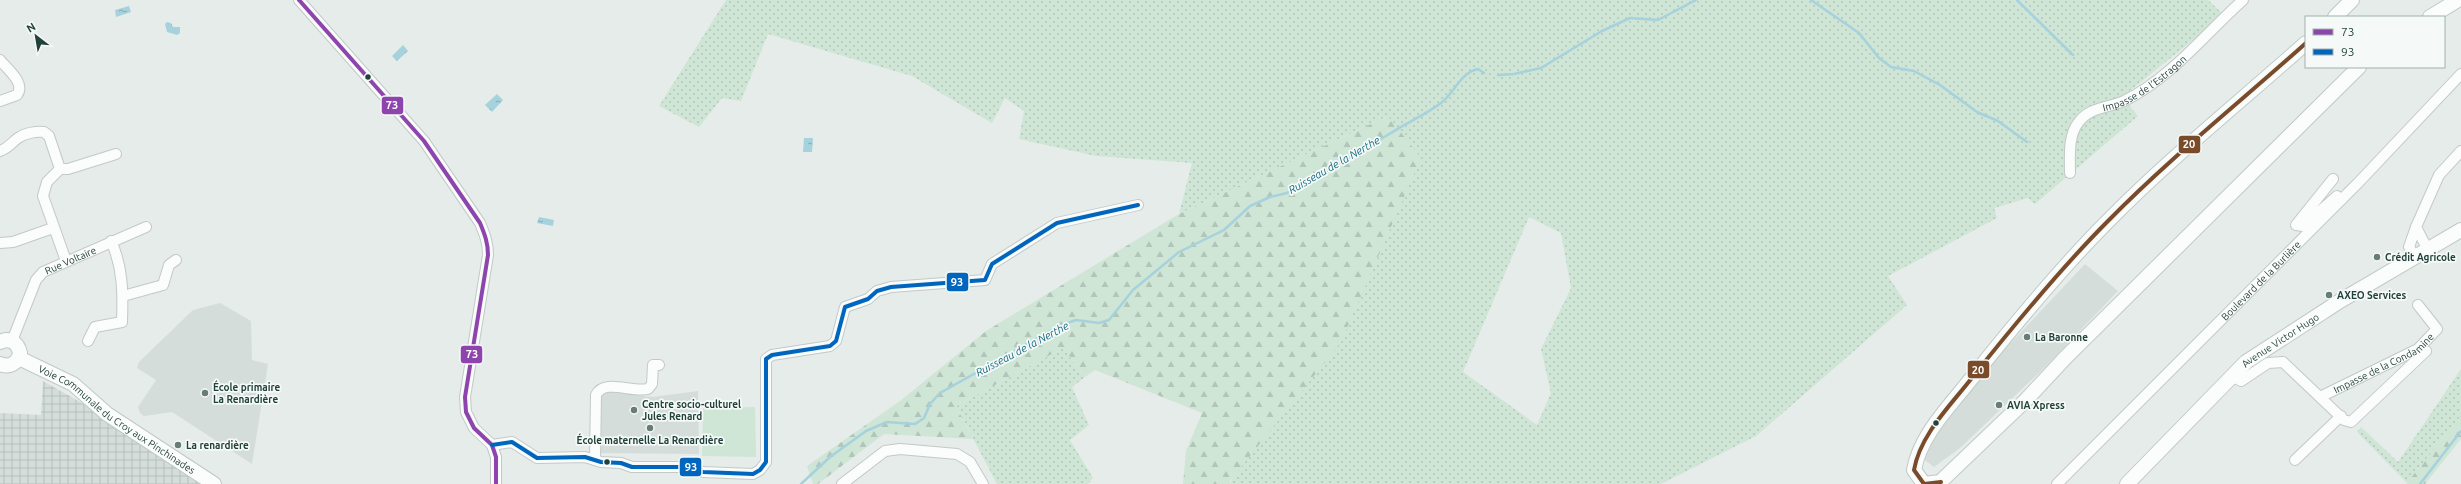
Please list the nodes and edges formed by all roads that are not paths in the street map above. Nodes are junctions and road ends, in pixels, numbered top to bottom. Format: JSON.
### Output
{"nodes":[{"id":1,"x":299,"y":0,"type":"edge"},
{"id":2,"x":2243,"y":0,"type":"edge"},
{"id":3,"x":2352,"y":0,"type":"edge"},
{"id":4,"x":2458,"y":0,"type":"edge"},
{"id":5,"x":2337,"y":16,"type":"edge"},
{"id":6,"x":2432,"y":16,"type":"edge"},
{"id":7,"x":2305,"y":44,"type":"edge"},
{"id":8,"x":0,"y":60,"type":"edge"},
{"id":9,"x":2358,"y":68,"type":"edge"},
{"id":10,"x":2461,"y":74,"type":"edge"},
{"id":11,"x":0,"y":101,"type":"edge"},
{"id":12,"x":0,"y":151,"type":"edge"},
{"id":13,"x":2461,"y":151,"type":"edge"},
{"id":14,"x":116,"y":154,"type":"dead end"},
{"id":15,"x":60,"y":169,"type":"junction"},
{"id":16,"x":2070,"y":173,"type":"dead end"},
{"id":17,"x":2334,"y":179,"type":"dead end"},
{"id":18,"x":2342,"y":200,"type":"junction"},
{"id":19,"x":1138,"y":205,"type":"dead end"},
{"id":20,"x":146,"y":227,"type":"dead end"},
{"id":21,"x":2416,"y":227,"type":"junction"},
{"id":22,"x":54,"y":228,"type":"junction"},
{"id":23,"x":2461,"y":230,"type":"edge"},
{"id":24,"x":111,"y":241,"type":"junction"},
{"id":25,"x":0,"y":244,"type":"edge"},
{"id":26,"x":2428,"y":250,"type":"junction"},
{"id":27,"x":2415,"y":257,"type":"junction"},
{"id":28,"x":176,"y":260,"type":"dead end"},
{"id":29,"x":66,"y":261,"type":"junction"},
{"id":30,"x":123,"y":296,"type":"junction"},
{"id":31,"x":2418,"y":305,"type":"dead end"},
{"id":32,"x":6,"y":341,"type":"edge"},
{"id":33,"x":88,"y":341,"type":"dead end"},
{"id":34,"x":2426,"y":350,"type":"dead end"},
{"id":35,"x":19,"y":358,"type":"junction"},
{"id":36,"x":659,"y":365,"type":"dead end"},
{"id":37,"x":0,"y":366,"type":"edge"},
{"id":38,"x":2230,"y":376,"type":"junction"},
{"id":39,"x":2322,"y":396,"type":"junction"},
{"id":40,"x":2341,"y":416,"type":"junction"},
{"id":41,"x":492,"y":445,"type":"junction"},
{"id":42,"x":595,"y":460,"type":"junction"},
{"id":43,"x":2295,"y":460,"type":"dead end"},
{"id":44,"x":1930,"y":482,"type":"edge"},
{"id":45,"x":214,"y":484,"type":"edge"},
{"id":46,"x":496,"y":484,"type":"edge"},
{"id":47,"x":842,"y":484,"type":"edge"},
{"id":48,"x":983,"y":484,"type":"edge"},
{"id":49,"x":2056,"y":484,"type":"edge"},
{"id":50,"x":2127,"y":484,"type":"edge"}],
"edges":[{"from":1,"to":41,"type":"street"},
{"from":2,"to":16,"type":"street","name":"Impasse de l’Estragon"},
{"from":3,"to":5,"type":"street"},
{"from":4,"to":6,"type":"street"},
{"from":7,"to":44,"type":"street"},
{"from":8,"to":11,"type":"street"},
{"from":9,"to":44,"type":"street"},
{"from":10,"to":18,"type":"street","name":"Boulevard de la Burlière"},
{"from":12,"to":15,"type":"street"},
{"from":13,"to":21,"type":"street"},
{"from":14,"to":15,"type":"street"},
{"from":15,"to":22,"type":"street"},
{"from":17,"to":18,"type":"street"},
{"from":18,"to":49,"type":"street","name":"Boulevard de la Burlière"},
{"from":19,"to":42,"type":"street"},
{"from":20,"to":24,"type":"street","name":"Rue Voltaire"},
{"from":21,"to":26,"type":"street"},
{"from":21,"to":27,"type":"street"},
{"from":22,"to":25,"type":"street"},
{"from":22,"to":29,"type":"street"},
{"from":23,"to":26,"type":"street","name":"Avenue Victor Hugo"},
{"from":24,"to":29,"type":"street","name":"Rue Voltaire"},
{"from":24,"to":30,"type":"street"},
{"from":26,"to":27,"type":"street","name":"Avenue Victor Hugo"},
{"from":27,"to":38,"type":"street","name":"Avenue Victor Hugo"},
{"from":28,"to":30,"type":"street"},
{"from":29,"to":32,"type":"street","name":"Rue Voltaire"},
{"from":30,"to":33,"type":"street"},
{"from":31,"to":39,"type":"street","name":"Impasse de la Condamine"},
{"from":32,"to":35,"type":"street"},
{"from":34,"to":40,"type":"street"},
{"from":35,"to":37,"type":"street"},
{"from":35,"to":45,"type":"street","name":"Voie Communale du Croy aux Pinchinades"},
{"from":36,"to":42,"type":"street"},
{"from":38,"to":39,"type":"street"},
{"from":38,"to":50,"type":"street","name":"Avenue Victor Hugo"},
{"from":39,"to":40,"type":"street"},
{"from":40,"to":43,"type":"street"},
{"from":41,"to":42,"type":"street"},
{"from":41,"to":46,"type":"street"},
{"from":47,"to":48,"type":"street"}]}
